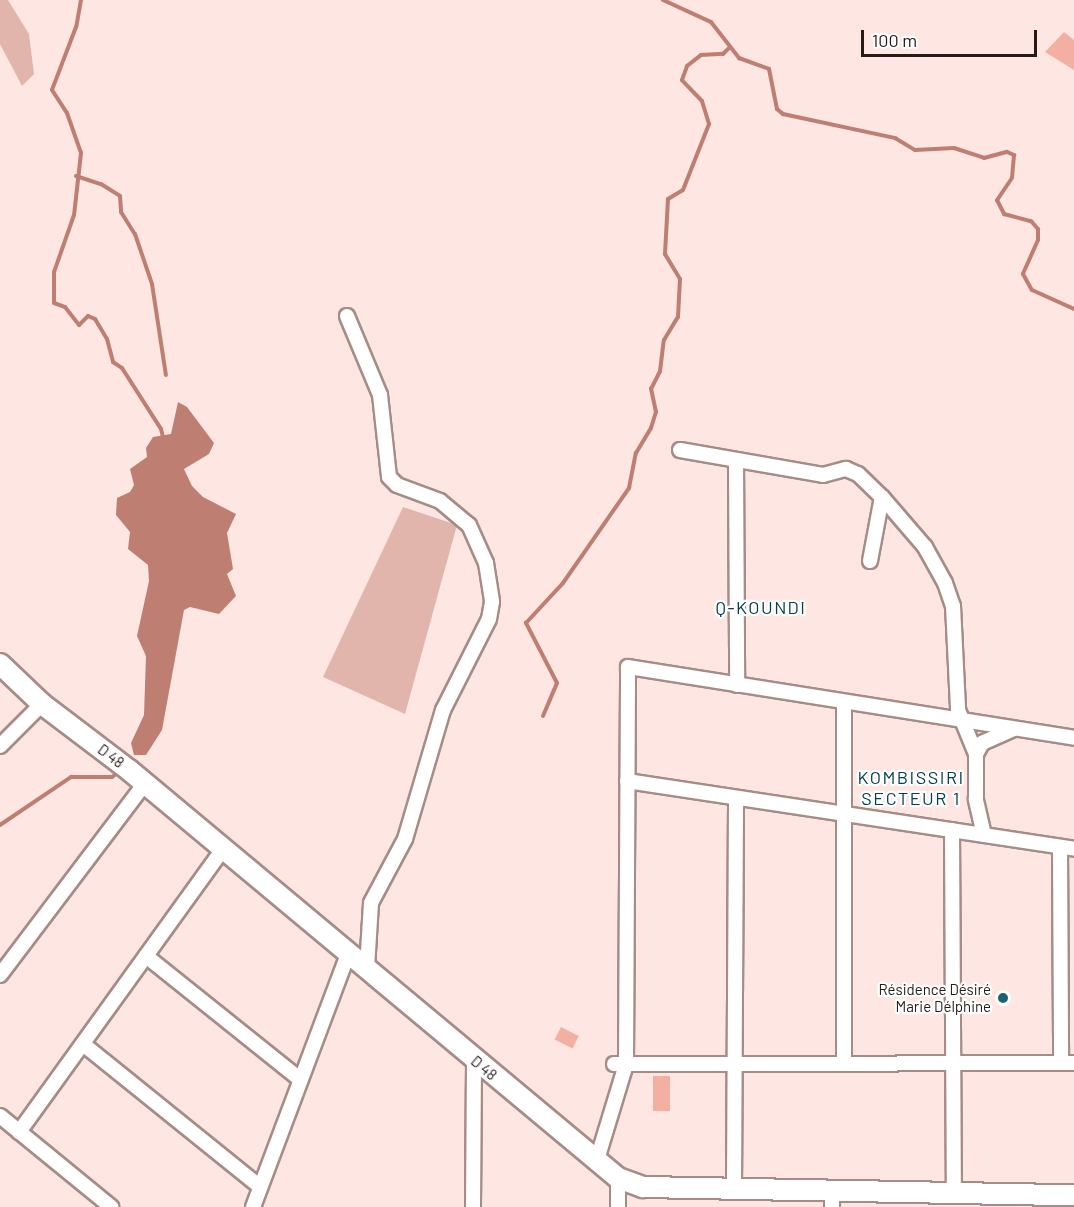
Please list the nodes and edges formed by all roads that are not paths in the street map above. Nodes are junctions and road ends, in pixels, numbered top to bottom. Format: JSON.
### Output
{"nodes":[{"id":1,"x":347,"y":316,"type":"dead end"},
{"id":2,"x":680,"y":450,"type":"dead end"},
{"id":3,"x":736,"y":460,"type":"junction"},
{"id":4,"x":882,"y":497,"type":"junction"},
{"id":5,"x":870,"y":561,"type":"dead end"},
{"id":6,"x":0,"y":664,"type":"edge"},
{"id":7,"x":737,"y":685,"type":"junction"},
{"id":8,"x":844,"y":702,"type":"junction"},
{"id":9,"x":42,"y":704,"type":"junction"},
{"id":10,"x":960,"y":718,"type":"junction"},
{"id":11,"x":1016,"y":729,"type":"junction"},
{"id":12,"x":1074,"y":738,"type":"edge"},
{"id":13,"x":0,"y":746,"type":"edge"},
{"id":14,"x":976,"y":754,"type":"junction"},
{"id":15,"x":627,"y":781,"type":"junction"},
{"id":16,"x":146,"y":783,"type":"junction"},
{"id":17,"x":736,"y":798,"type":"junction"},
{"id":18,"x":844,"y":814,"type":"junction"},
{"id":19,"x":952,"y":830,"type":"junction"},
{"id":20,"x":984,"y":836,"type":"junction"},
{"id":21,"x":1067,"y":848,"type":"edge"},
{"id":22,"x":223,"y":849,"type":"junction"},
{"id":23,"x":348,"y":954,"type":"junction"},
{"id":24,"x":146,"y":956,"type":"junction"},
{"id":25,"x":367,"y":969,"type":"junction"},
{"id":26,"x":0,"y":975,"type":"edge"},
{"id":27,"x":83,"y":1044,"type":"junction"},
{"id":28,"x":474,"y":1059,"type":"junction"},
{"id":29,"x":953,"y":1063,"type":"junction"},
{"id":30,"x":1067,"y":1063,"type":"edge"},
{"id":31,"x":620,"y":1064,"type":"junction"},
{"id":32,"x":735,"y":1064,"type":"junction"},
{"id":33,"x":844,"y":1064,"type":"junction"},
{"id":34,"x":301,"y":1080,"type":"junction"},
{"id":35,"x":0,"y":1116,"type":"edge"},
{"id":36,"x":19,"y":1132,"type":"junction"},
{"id":37,"x":596,"y":1163,"type":"junction"},
{"id":38,"x":618,"y":1178,"type":"junction"},
{"id":39,"x":260,"y":1187,"type":"junction"},
{"id":40,"x":734,"y":1188,"type":"junction"},
{"id":41,"x":954,"y":1193,"type":"junction"},
{"id":42,"x":1074,"y":1195,"type":"edge"},
{"id":43,"x":832,"y":1199,"type":"edge"},
{"id":44,"x":1045,"y":1201,"type":"edge"},
{"id":45,"x":111,"y":1207,"type":"edge"},
{"id":46,"x":253,"y":1207,"type":"edge"},
{"id":47,"x":473,"y":1207,"type":"edge"},
{"id":48,"x":618,"y":1207,"type":"edge"}],
"edges":[{"from":1,"to":25,"type":"street"},
{"from":2,"to":3,"type":"street"},
{"from":3,"to":4,"type":"street"},
{"from":3,"to":7,"type":"street"},
{"from":4,"to":5,"type":"street"},
{"from":4,"to":10,"type":"street"},
{"from":6,"to":9,"type":"street","name":"D 48"},
{"from":7,"to":8,"type":"street"},
{"from":7,"to":15,"type":"street"},
{"from":8,"to":10,"type":"street"},
{"from":8,"to":18,"type":"street"},
{"from":9,"to":13,"type":"street"},
{"from":9,"to":16,"type":"street","name":"D 48"},
{"from":10,"to":11,"type":"street"},
{"from":10,"to":14,"type":"street"},
{"from":11,"to":12,"type":"street"},
{"from":11,"to":14,"type":"street"},
{"from":14,"to":20,"type":"street"},
{"from":15,"to":17,"type":"street"},
{"from":15,"to":31,"type":"street"},
{"from":16,"to":22,"type":"street","name":"D 48"},
{"from":16,"to":26,"type":"street"},
{"from":17,"to":18,"type":"street"},
{"from":17,"to":32,"type":"street"},
{"from":18,"to":19,"type":"street"},
{"from":18,"to":33,"type":"street"},
{"from":19,"to":20,"type":"street"},
{"from":19,"to":29,"type":"street"},
{"from":20,"to":21,"type":"street"},
{"from":21,"to":30,"type":"street"},
{"from":22,"to":23,"type":"street","name":"D 48"},
{"from":22,"to":24,"type":"street"},
{"from":23,"to":25,"type":"street","name":"D 48"},
{"from":23,"to":34,"type":"street"},
{"from":24,"to":27,"type":"street"},
{"from":24,"to":34,"type":"street"},
{"from":25,"to":28,"type":"street","name":"D 48"},
{"from":27,"to":36,"type":"street"},
{"from":27,"to":39,"type":"street"},
{"from":28,"to":37,"type":"street","name":"D 48"},
{"from":28,"to":47,"type":"street"},
{"from":29,"to":30,"type":"street"},
{"from":29,"to":33,"type":"street"},
{"from":29,"to":41,"type":"street"},
{"from":31,"to":32,"type":"street"},
{"from":31,"to":37,"type":"street"},
{"from":32,"to":33,"type":"street"},
{"from":32,"to":40,"type":"street"},
{"from":34,"to":39,"type":"street"},
{"from":35,"to":36,"type":"street"},
{"from":36,"to":45,"type":"street"},
{"from":37,"to":38,"type":"street","name":"D 48"},
{"from":38,"to":40,"type":"street","name":"D 48"},
{"from":38,"to":48,"type":"street"},
{"from":39,"to":46,"type":"street"},
{"from":40,"to":43,"type":"street","name":"D 48"},
{"from":41,"to":43,"type":"street","name":"D 48"},
{"from":41,"to":44,"type":"street","name":"D 48"},
{"from":42,"to":44,"type":"street","name":"D 48"}]}
